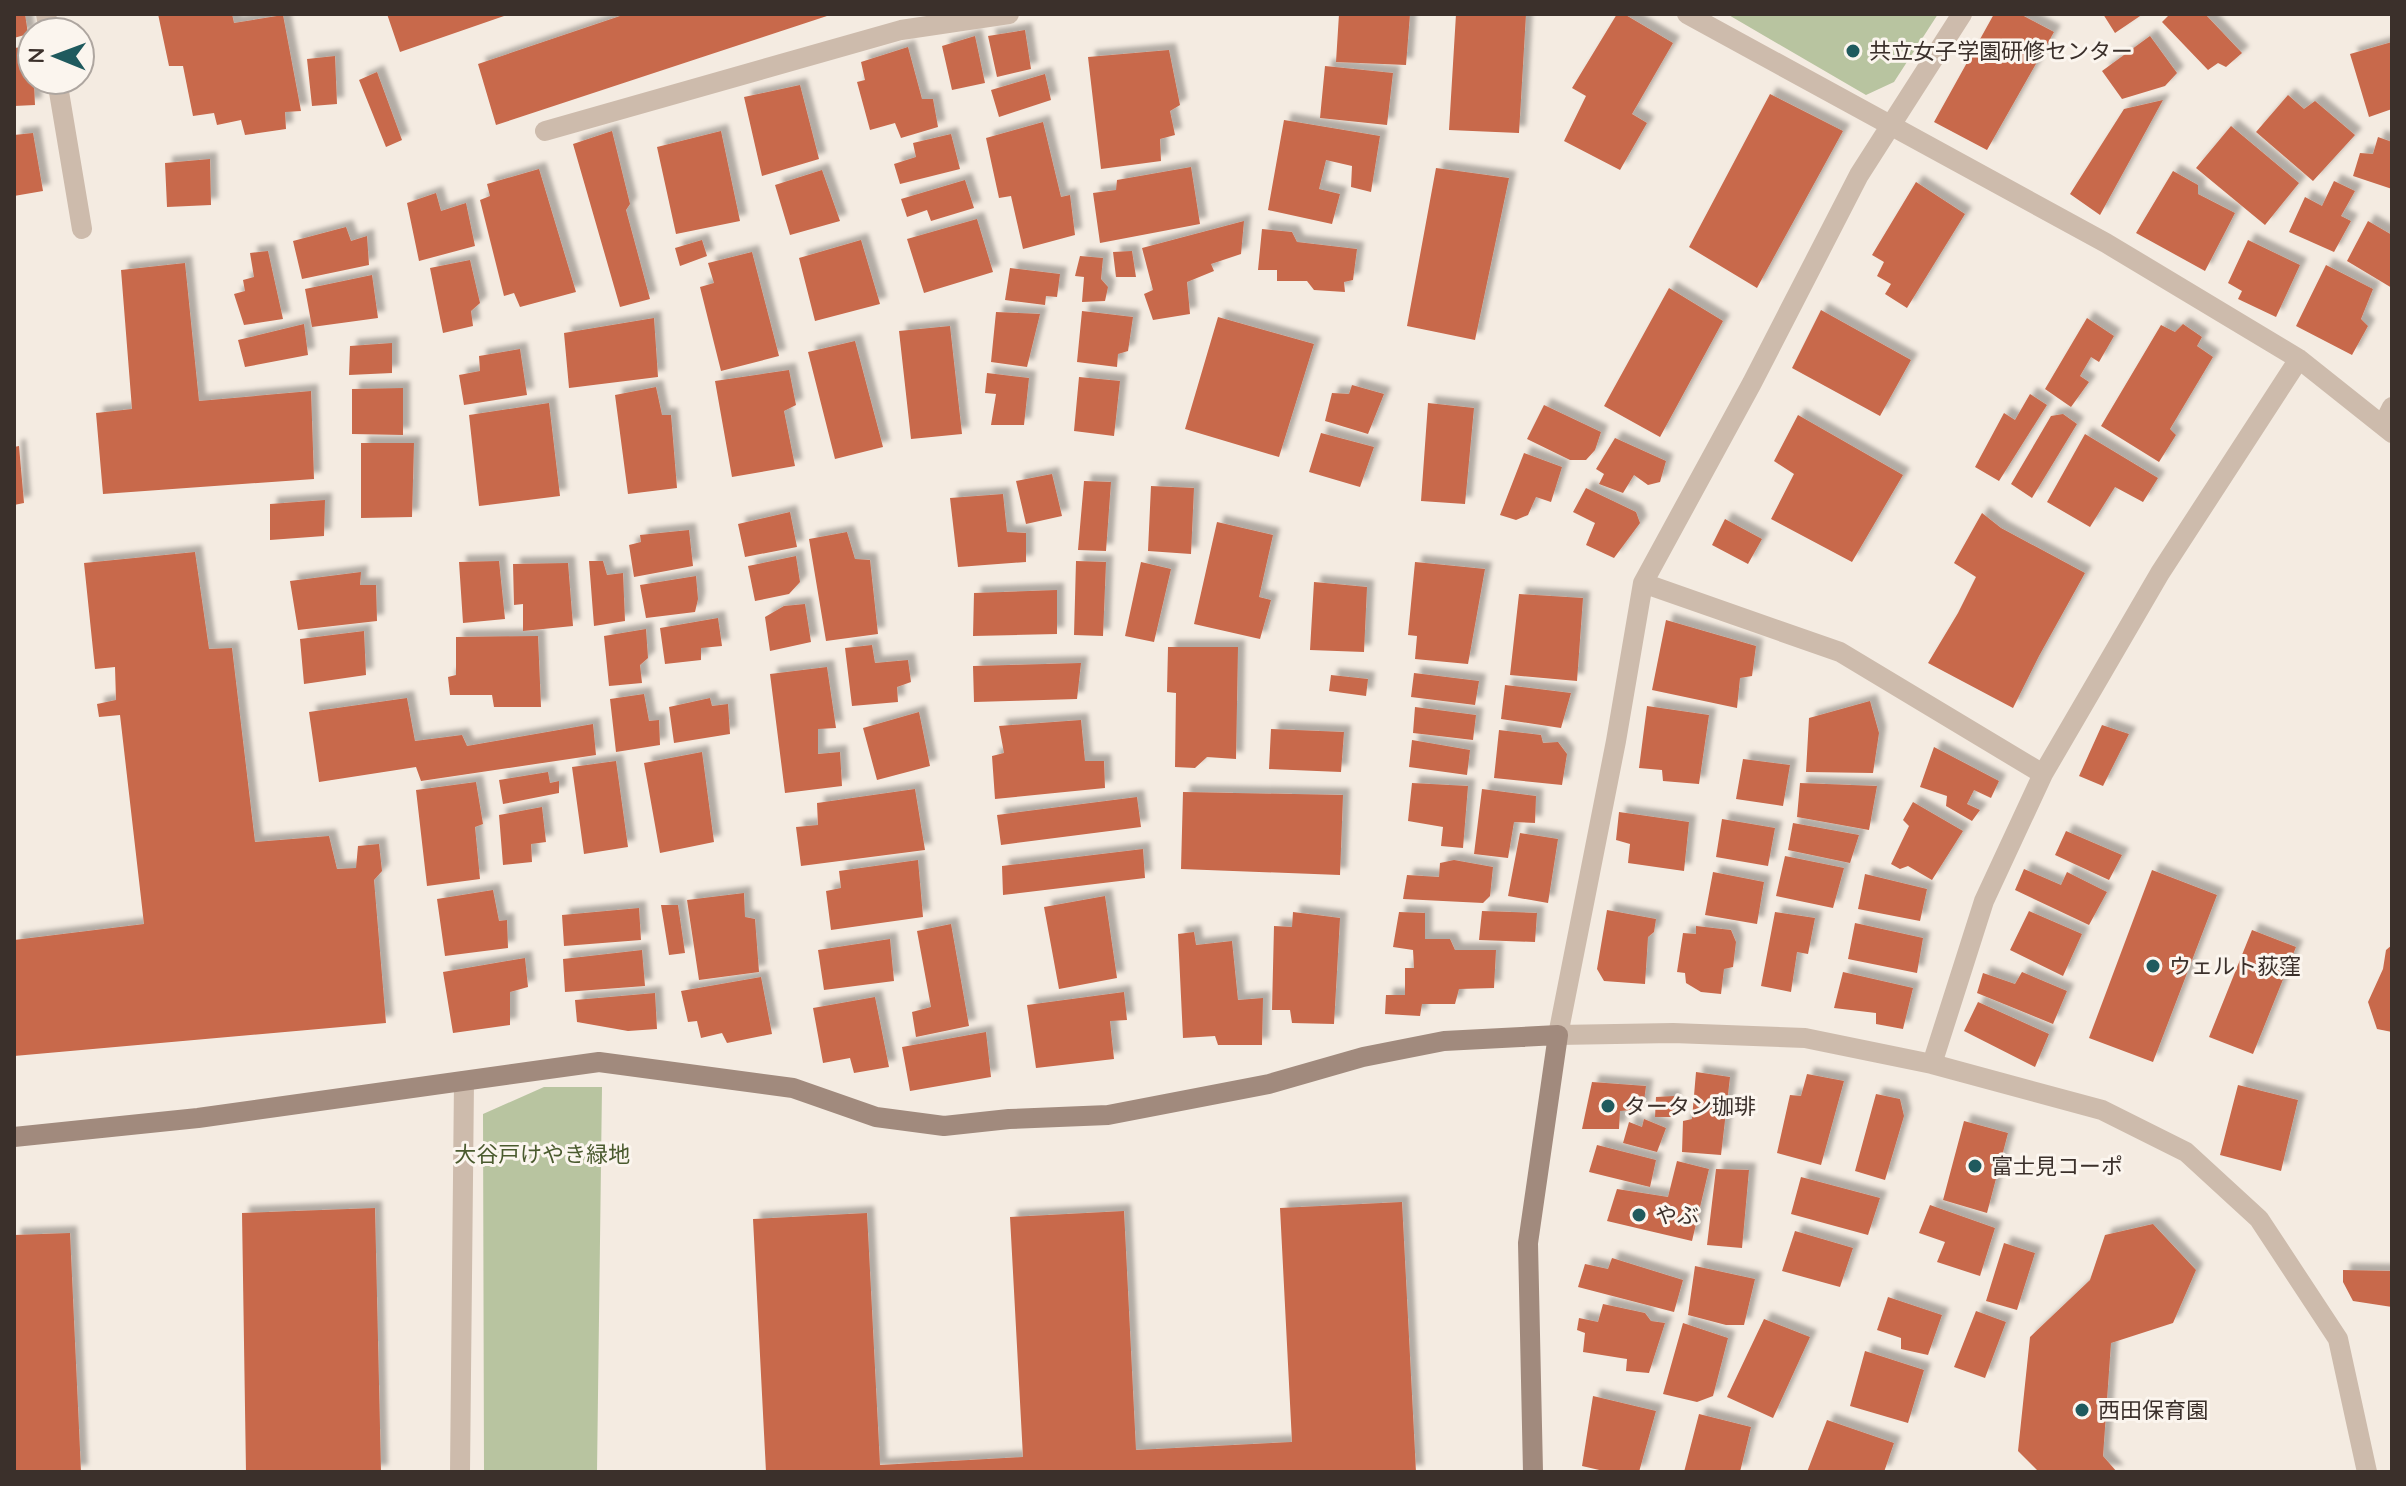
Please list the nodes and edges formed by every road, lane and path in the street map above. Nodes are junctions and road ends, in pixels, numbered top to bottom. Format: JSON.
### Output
{"nodes":[{"id":1,"x":1009,"y":14,"type":"edge"},
{"id":2,"x":1687,"y":14,"type":"edge"},
{"id":3,"x":1962,"y":14,"type":"edge"},
{"id":4,"x":60,"y":96,"type":"edge"},
{"id":5,"x":1890,"y":127,"type":"junction"},
{"id":6,"x":545,"y":131,"type":"dead end"},
{"id":7,"x":82,"y":229,"type":"dead end"},
{"id":8,"x":2299,"y":359,"type":"junction"},
{"id":9,"x":2389,"y":422,"type":"edge"},
{"id":10,"x":1643,"y":583,"type":"junction"},
{"id":11,"x":2043,"y":774,"type":"junction"},
{"id":12,"x":1558,"y":1035,"type":"junction"},
{"id":13,"x":1932,"y":1064,"type":"junction"},
{"id":14,"x":464,"y":1081,"type":"junction"},
{"id":15,"x":14,"y":1137,"type":"edge"},
{"id":16,"x":460,"y":1472,"type":"edge"},
{"id":17,"x":1533,"y":1472,"type":"edge"},
{"id":18,"x":2367,"y":1472,"type":"edge"}],
"edges":[{"from":1,"to":6,"type":"street"},
{"from":2,"to":5,"type":"street"},
{"from":3,"to":5,"type":"street"},
{"from":4,"to":7,"type":"street"},
{"from":5,"to":8,"type":"street"},
{"from":5,"to":10,"type":"street"},
{"from":8,"to":9,"type":"street"},
{"from":8,"to":11,"type":"street"},
{"from":10,"to":11,"type":"street"},
{"from":10,"to":12,"type":"street"},
{"from":11,"to":13,"type":"street"},
{"from":12,"to":13,"type":"street"},
{"from":12,"to":14,"type":"street"},
{"from":12,"to":17,"type":"street"},
{"from":13,"to":18,"type":"street"},
{"from":14,"to":15,"type":"street"},
{"from":14,"to":16,"type":"street"}]}
